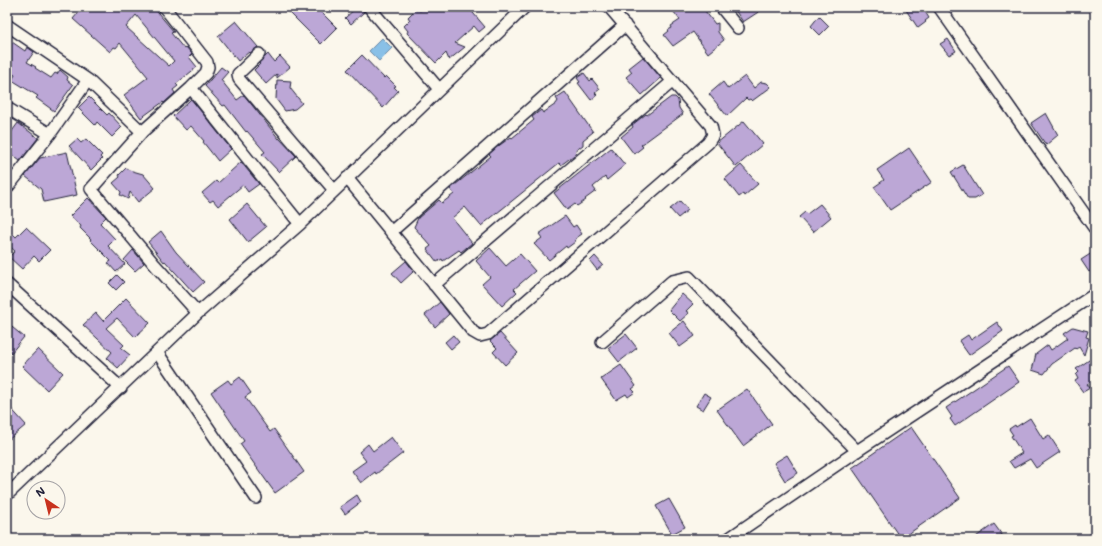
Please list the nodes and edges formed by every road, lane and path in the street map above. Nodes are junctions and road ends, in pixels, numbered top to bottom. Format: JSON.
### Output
{"nodes":[{"id":1,"x":164,"y":7,"type":"edge"},
{"id":2,"x":369,"y":7,"type":"edge"},
{"id":3,"x":525,"y":7,"type":"edge"},
{"id":4,"x":610,"y":7,"type":"edge"},
{"id":5,"x":721,"y":7,"type":"edge"},
{"id":6,"x":939,"y":7,"type":"edge"},
{"id":7,"x":7,"y":25,"type":"edge"},
{"id":8,"x":625,"y":25,"type":"junction"},
{"id":9,"x":738,"y":28,"type":"dead end"},
{"id":10,"x":259,"y":54,"type":"dead end"},
{"id":11,"x":88,"y":80,"type":"junction"},
{"id":12,"x":673,"y":81,"type":"junction"},
{"id":13,"x":191,"y":88,"type":"junction"},
{"id":14,"x":439,"y":89,"type":"junction"},
{"id":15,"x":7,"y":108,"type":"edge"},
{"id":16,"x":142,"y":132,"type":"junction"},
{"id":17,"x":50,"y":134,"type":"junction"},
{"id":18,"x":347,"y":178,"type":"junction"},
{"id":19,"x":7,"y":188,"type":"edge"},
{"id":20,"x":334,"y":190,"type":"junction"},
{"id":21,"x":300,"y":224,"type":"junction"},
{"id":22,"x":1095,"y":229,"type":"edge"},
{"id":23,"x":391,"y":232,"type":"junction"},
{"id":24,"x":7,"y":284,"type":"edge"},
{"id":25,"x":434,"y":285,"type":"junction"},
{"id":26,"x":1095,"y":294,"type":"edge"},
{"id":27,"x":198,"y":313,"type":"junction"},
{"id":28,"x":602,"y":342,"type":"dead end"},
{"id":29,"x":158,"y":352,"type":"junction"},
{"id":30,"x":121,"y":388,"type":"junction"},
{"id":31,"x":857,"y":451,"type":"junction"},
{"id":32,"x":7,"y":495,"type":"edge"},
{"id":33,"x":256,"y":498,"type":"dead end"},
{"id":34,"x":728,"y":539,"type":"edge"}],
"edges":[{"from":1,"to":13,"type":"street"},
{"from":2,"to":14,"type":"street"},
{"from":3,"to":14,"type":"street"},
{"from":4,"to":8,"type":"street"},
{"from":5,"to":9,"type":"street"},
{"from":6,"to":22,"type":"street"},
{"from":7,"to":11,"type":"street"},
{"from":8,"to":12,"type":"street"},
{"from":8,"to":23,"type":"street"},
{"from":10,"to":20,"type":"street"},
{"from":11,"to":16,"type":"street"},
{"from":11,"to":17,"type":"street"},
{"from":12,"to":25,"type":"street"},
{"from":12,"to":25,"type":"street"},
{"from":13,"to":16,"type":"street"},
{"from":13,"to":21,"type":"street"},
{"from":14,"to":18,"type":"street"},
{"from":15,"to":17,"type":"street"},
{"from":16,"to":27,"type":"street"},
{"from":17,"to":19,"type":"street"},
{"from":18,"to":20,"type":"street"},
{"from":18,"to":23,"type":"street"},
{"from":20,"to":21,"type":"street"},
{"from":21,"to":27,"type":"street"},
{"from":23,"to":25,"type":"street"},
{"from":24,"to":30,"type":"street"},
{"from":26,"to":31,"type":"street"},
{"from":27,"to":29,"type":"street"},
{"from":28,"to":31,"type":"street"},
{"from":29,"to":30,"type":"street"},
{"from":29,"to":33,"type":"street"},
{"from":30,"to":32,"type":"street"},
{"from":31,"to":34,"type":"street"}]}
